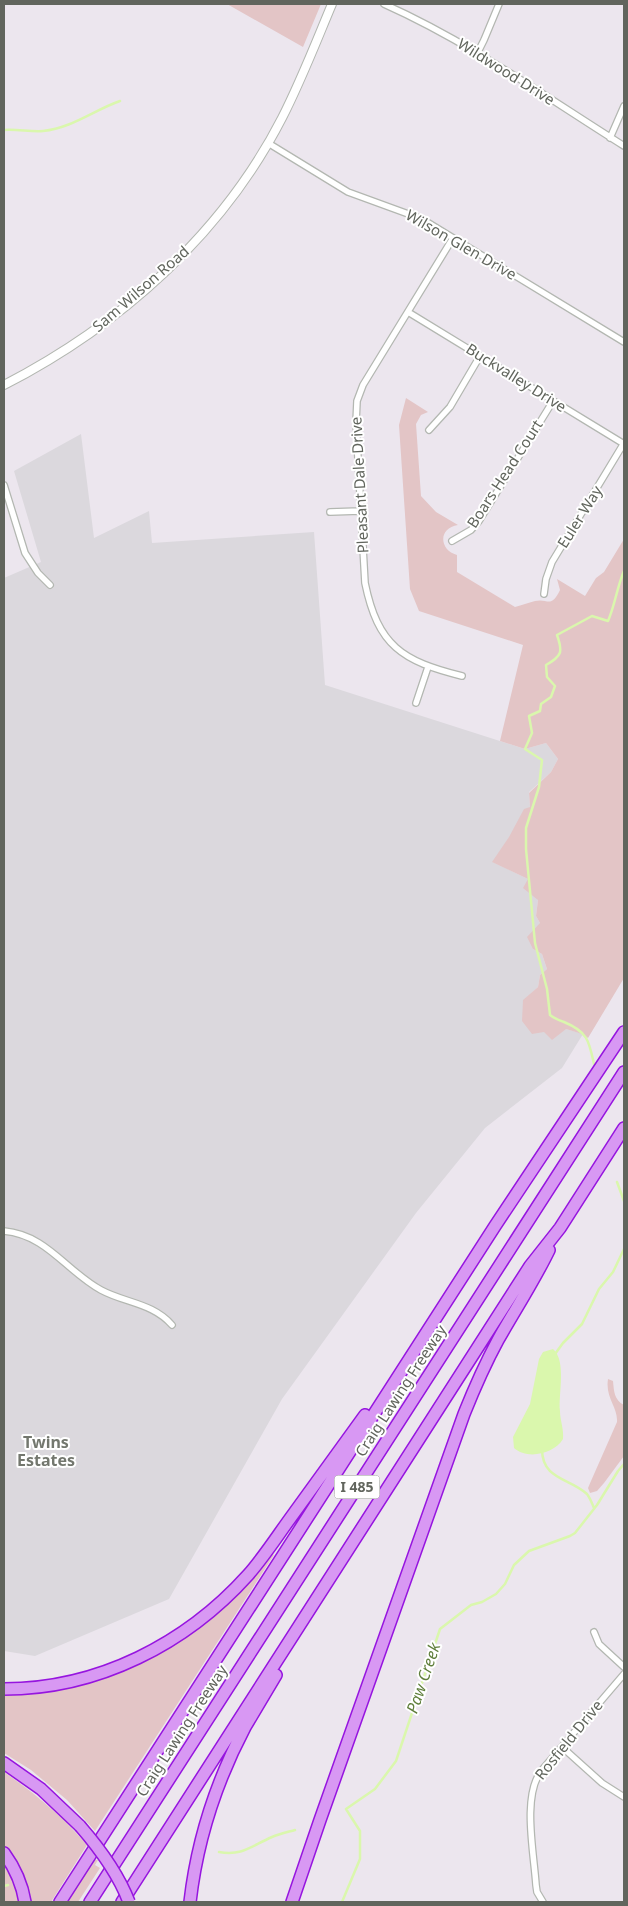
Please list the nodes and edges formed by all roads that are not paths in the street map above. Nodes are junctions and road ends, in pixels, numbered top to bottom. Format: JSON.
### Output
{"nodes":[{"id":1,"x":332,"y":4,"type":"edge"},
{"id":2,"x":384,"y":4,"type":"edge"},
{"id":3,"x":500,"y":4,"type":"edge"},
{"id":4,"x":476,"y":54,"type":"junction"},
{"id":5,"x":624,"y":106,"type":"edge"},
{"id":6,"x":610,"y":138,"type":"junction"},
{"id":7,"x":268,"y":143,"type":"junction"},
{"id":8,"x":624,"y":146,"type":"edge"},
{"id":9,"x":453,"y":238,"type":"junction"},
{"id":10,"x":408,"y":312,"type":"junction"},
{"id":11,"x":624,"y":342,"type":"edge"},
{"id":12,"x":480,"y":356,"type":"junction"},
{"id":13,"x":4,"y":385,"type":"edge"},
{"id":14,"x":553,"y":401,"type":"junction"},
{"id":15,"x":429,"y":430,"type":"dead end"},
{"id":16,"x":624,"y":444,"type":"edge"},
{"id":17,"x":4,"y":485,"type":"edge"},
{"id":18,"x":360,"y":511,"type":"junction"},
{"id":19,"x":330,"y":512,"type":"dead end"},
{"id":20,"x":452,"y":541,"type":"dead end"},
{"id":21,"x":50,"y":585,"type":"dead end"},
{"id":22,"x":544,"y":594,"type":"dead end"},
{"id":23,"x":428,"y":667,"type":"junction"},
{"id":24,"x":462,"y":676,"type":"dead end"},
{"id":25,"x":416,"y":703,"type":"dead end"},
{"id":26,"x":624,"y":1032,"type":"edge"},
{"id":27,"x":624,"y":1072,"type":"edge"},
{"id":28,"x":624,"y":1128,"type":"edge"},
{"id":29,"x":560,"y":1228,"type":"junction"},
{"id":30,"x":4,"y":1231,"type":"edge"},
{"id":31,"x":172,"y":1325,"type":"dead end"},
{"id":32,"x":404,"y":1367,"type":"junction"},
{"id":33,"x":338,"y":1567,"type":"junction"},
{"id":34,"x":594,"y":1632,"type":"dead end"},
{"id":35,"x":624,"y":1667,"type":"edge"},
{"id":36,"x":624,"y":1674,"type":"edge"},
{"id":37,"x":4,"y":1690,"type":"edge"},
{"id":38,"x":562,"y":1748,"type":"junction"},
{"id":39,"x":4,"y":1763,"type":"edge"},
{"id":40,"x":624,"y":1797,"type":"edge"},
{"id":41,"x":4,"y":1853,"type":"edge"},
{"id":42,"x":25,"y":1902,"type":"edge"},
{"id":43,"x":60,"y":1902,"type":"edge"},
{"id":44,"x":90,"y":1902,"type":"edge"},
{"id":45,"x":122,"y":1902,"type":"edge"},
{"id":46,"x":129,"y":1902,"type":"edge"},
{"id":47,"x":190,"y":1902,"type":"edge"},
{"id":48,"x":292,"y":1902,"type":"edge"},
{"id":49,"x":543,"y":1902,"type":"edge"}],
"edges":[{"from":1,"to":7,"type":"street","name":"Sam Wilson Road"},
{"from":2,"to":4,"type":"street","name":"Wildwood Drive"},
{"from":3,"to":4,"type":"street"},
{"from":4,"to":6,"type":"street","name":"Wildwood Drive"},
{"from":5,"to":6,"type":"street"},
{"from":6,"to":8,"type":"street","name":"Wildwood Drive"},
{"from":7,"to":9,"type":"street","name":"Wilson Glen Drive"},
{"from":7,"to":13,"type":"street","name":"Sam Wilson Road"},
{"from":9,"to":10,"type":"street","name":"Pleasant Dale Drive"},
{"from":9,"to":11,"type":"street","name":"Wilson Glen Drive"},
{"from":10,"to":12,"type":"street","name":"Buckvalley Drive"},
{"from":10,"to":18,"type":"street","name":"Pleasant Dale Drive"},
{"from":12,"to":14,"type":"street","name":"Buckvalley Drive"},
{"from":12,"to":15,"type":"street"},
{"from":14,"to":16,"type":"street","name":"Buckvalley Drive"},
{"from":14,"to":20,"type":"street","name":"Boars Head Court"},
{"from":16,"to":22,"type":"street","name":"Euler Way"},
{"from":17,"to":21,"type":"street"},
{"from":18,"to":19,"type":"street"},
{"from":18,"to":23,"type":"street","name":"Pleasant Dale Drive"},
{"from":23,"to":24,"type":"street","name":"Pleasant Dale Drive"},
{"from":23,"to":25,"type":"street"},
{"from":26,"to":32,"type":"highway"},
{"from":27,"to":44,"type":"highway","name":"Craig Lawing Freeway","number":"I 485"},
{"from":28,"to":29,"type":"highway","number":"I 485"},
{"from":29,"to":33,"type":"highway","number":"I 485"},
{"from":29,"to":48,"type":"highway"},
{"from":30,"to":31,"type":"street"},
{"from":32,"to":37,"type":"highway"},
{"from":32,"to":43,"type":"highway"},
{"from":33,"to":45,"type":"highway","number":"I 485"},
{"from":33,"to":47,"type":"highway"},
{"from":34,"to":35,"type":"street"},
{"from":36,"to":38,"type":"street","name":"Rosfield Drive"},
{"from":38,"to":40,"type":"street"},
{"from":38,"to":49,"type":"street","name":"Rosfield Drive"},
{"from":39,"to":46,"type":"highway","bridge":true},
{"from":41,"to":42,"type":"highway"}]}
